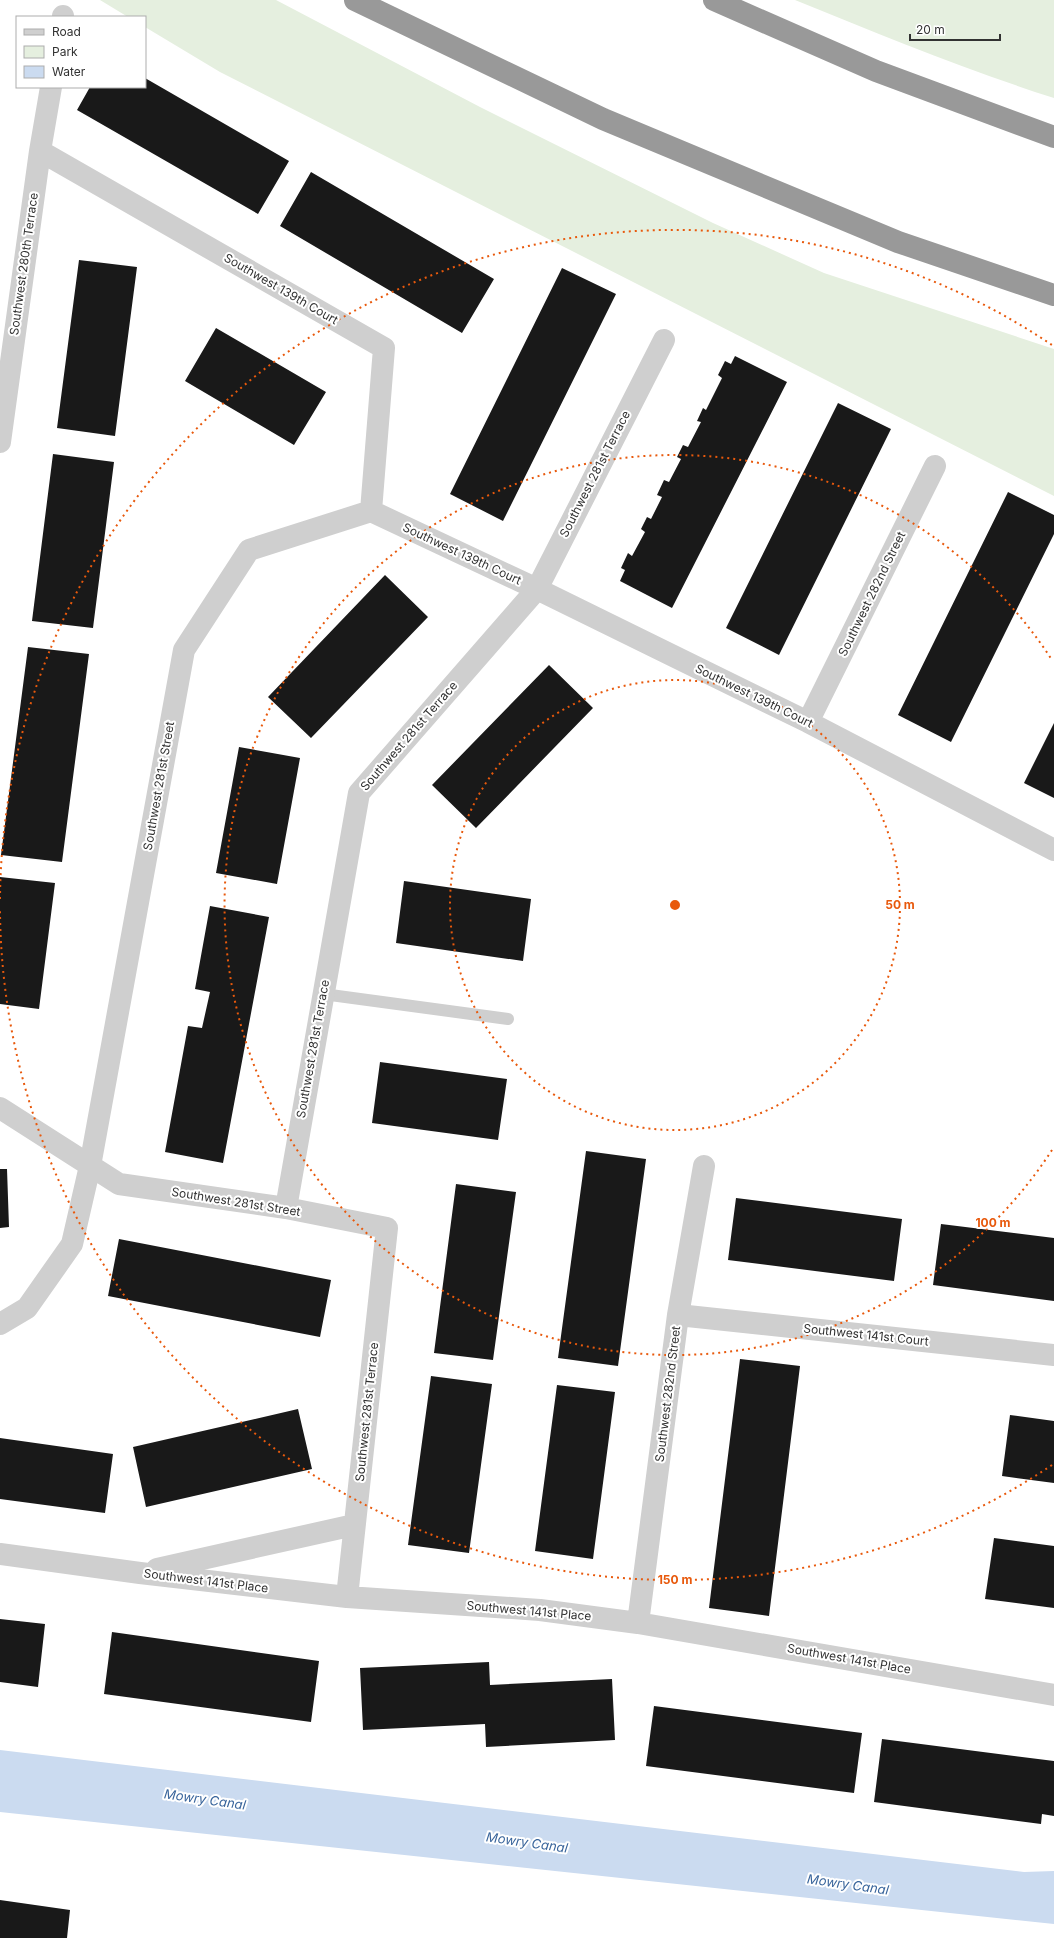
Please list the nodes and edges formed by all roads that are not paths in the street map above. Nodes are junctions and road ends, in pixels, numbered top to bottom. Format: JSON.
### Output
{"nodes":[{"id":1,"x":355,"y":0,"type":"edge"},
{"id":2,"x":714,"y":0,"type":"edge"},
{"id":3,"x":51,"y":88,"type":"edge"},
{"id":4,"x":982,"y":112,"type":"junction"},
{"id":5,"x":1054,"y":123,"type":"edge"},
{"id":6,"x":1054,"y":137,"type":"edge"},
{"id":7,"x":40,"y":151,"type":"junction"},
{"id":8,"x":1054,"y":295,"type":"edge"},
{"id":9,"x":664,"y":340,"type":"dead end"},
{"id":10,"x":0,"y":442,"type":"edge"},
{"id":11,"x":935,"y":466,"type":"dead end"},
{"id":12,"x":371,"y":511,"type":"junction"},
{"id":13,"x":537,"y":589,"type":"junction"},
{"id":14,"x":808,"y":722,"type":"junction"},
{"id":15,"x":1054,"y":850,"type":"edge"},
{"id":16,"x":322,"y":994,"type":"junction"},
{"id":17,"x":508,"y":1019,"type":"dead end"},
{"id":18,"x":0,"y":1108,"type":"edge"},
{"id":19,"x":90,"y":1166,"type":"junction"},
{"id":20,"x":704,"y":1166,"type":"dead end"},
{"id":21,"x":286,"y":1208,"type":"junction"},
{"id":22,"x":387,"y":1228,"type":"joint"},
{"id":23,"x":678,"y":1315,"type":"junction"},
{"id":24,"x":0,"y":1324,"type":"edge"},
{"id":25,"x":1054,"y":1355,"type":"edge"},
{"id":26,"x":354,"y":1525,"type":"junction"},
{"id":27,"x":0,"y":1554,"type":"edge"},
{"id":28,"x":140,"y":1573,"type":"junction"},
{"id":29,"x":347,"y":1597,"type":"junction"},
{"id":30,"x":638,"y":1623,"type":"junction"},
{"id":31,"x":1054,"y":1694,"type":"edge"}],
"edges":[{"from":1,"to":8,"type":"highway"},
{"from":2,"to":4,"type":"highway"},
{"from":3,"to":7,"type":"street","name":"Southwest 280th Terrace"},
{"from":4,"to":5,"type":"highway"},
{"from":4,"to":6,"type":"highway"},
{"from":7,"to":10,"type":"street","name":"Southwest 280th Terrace"},
{"from":7,"to":12,"type":"street","name":"Southwest 139th Court"},
{"from":9,"to":13,"type":"street","name":"Southwest 281st Terrace"},
{"from":11,"to":14,"type":"street","name":"Southwest 282nd Street"},
{"from":12,"to":13,"type":"street","name":"Southwest 139th Court"},
{"from":12,"to":19,"type":"street","name":"Southwest 281st Street"},
{"from":13,"to":14,"type":"street","name":"Southwest 139th Court"},
{"from":13,"to":16,"type":"street","name":"Southwest 281st Terrace"},
{"from":14,"to":15,"type":"street","name":"Southwest 139th Court"},
{"from":16,"to":17,"type":"lane"},
{"from":16,"to":21,"type":"street","name":"Southwest 281st Terrace"},
{"from":18,"to":19,"type":"street"},
{"from":19,"to":21,"type":"street","name":"Southwest 281st Street"},
{"from":19,"to":24,"type":"street","name":"Southwest 281st Street"},
{"from":20,"to":23,"type":"street","name":"Southwest 282nd Street"},
{"from":21,"to":22,"type":"street","name":"Southwest 281st Street"},
{"from":22,"to":26,"type":"street","name":"Southwest 281st Terrace"},
{"from":23,"to":25,"type":"street","name":"Southwest 141st Court"},
{"from":23,"to":30,"type":"street","name":"Southwest 282nd Street"},
{"from":26,"to":28,"type":"street"},
{"from":26,"to":29,"type":"street","name":"Southwest 281st Terrace"},
{"from":27,"to":28,"type":"street","name":"Southwest 141st Place"},
{"from":28,"to":29,"type":"street","name":"Southwest 141st Place"},
{"from":29,"to":30,"type":"street","name":"Southwest 141st Place"},
{"from":30,"to":31,"type":"street","name":"Southwest 141st Place"}]}
